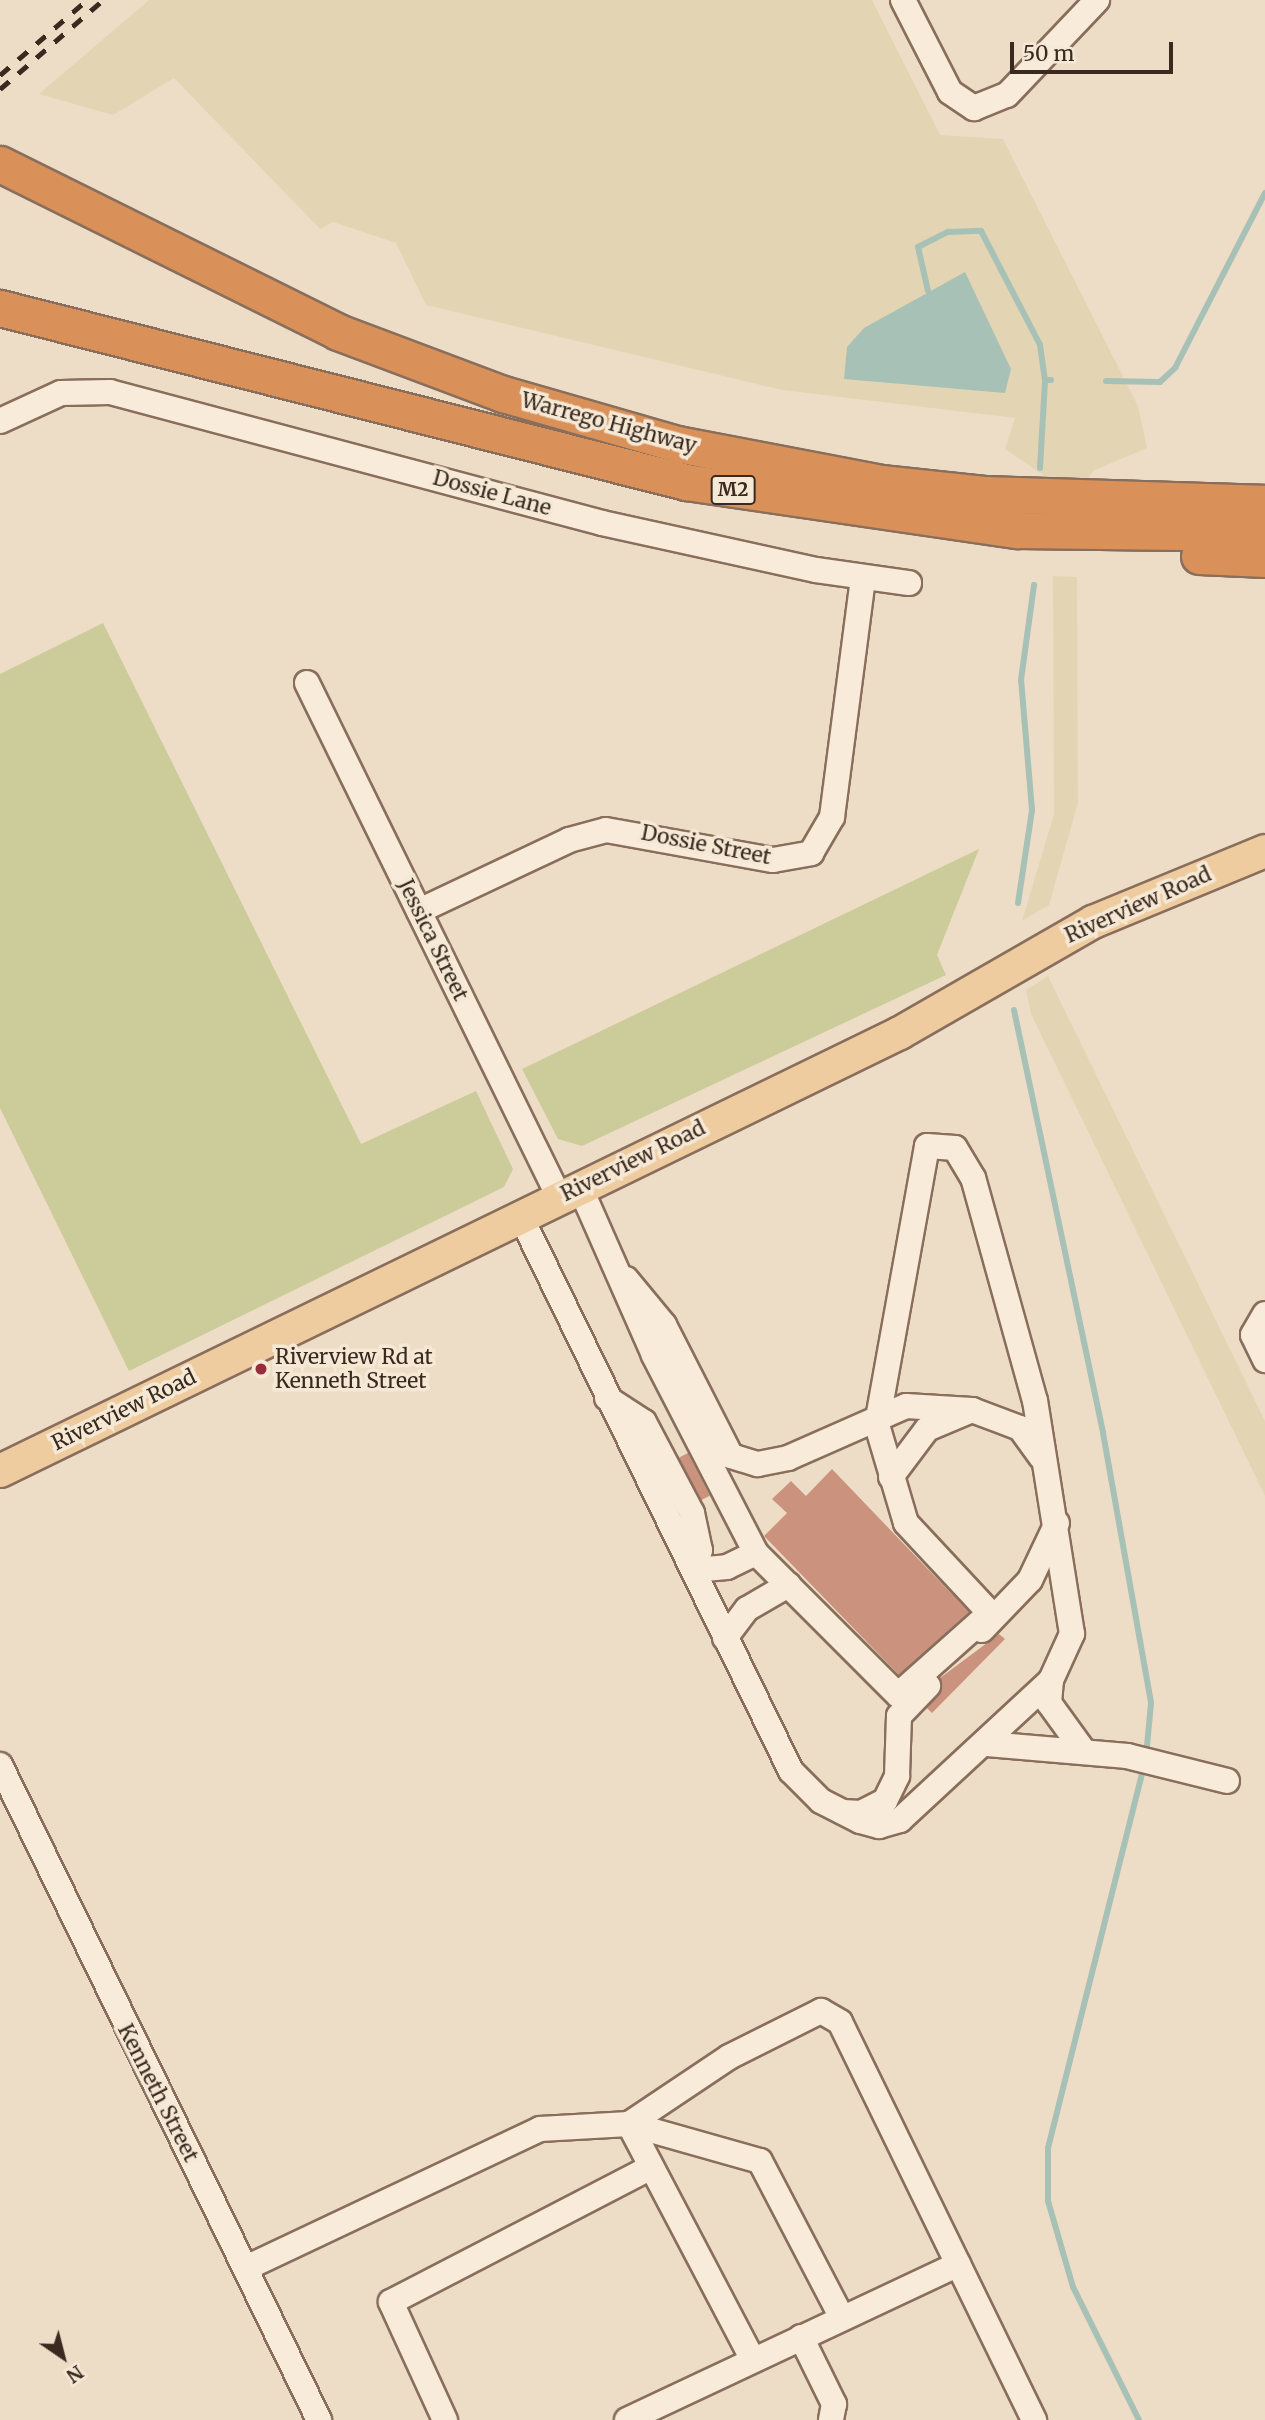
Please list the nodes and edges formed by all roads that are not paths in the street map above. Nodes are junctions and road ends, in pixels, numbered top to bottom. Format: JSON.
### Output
{"nodes":[{"id":1,"x":904,"y":0,"type":"edge"},
{"id":2,"x":1097,"y":0,"type":"edge"},
{"id":3,"x":0,"y":164,"type":"edge"},
{"id":4,"x":0,"y":308,"type":"edge"},
{"id":5,"x":0,"y":421,"type":"edge"},
{"id":6,"x":1265,"y":503,"type":"edge"},
{"id":7,"x":1017,"y":530,"type":"junction"},
{"id":8,"x":1265,"y":533,"type":"edge"},
{"id":9,"x":1265,"y":559,"type":"edge"},
{"id":10,"x":863,"y":578,"type":"junction"},
{"id":11,"x":909,"y":583,"type":"dead end"},
{"id":12,"x":307,"y":683,"type":"dead end"},
{"id":13,"x":1265,"y":851,"type":"edge"},
{"id":14,"x":419,"y":911,"type":"junction"},
{"id":15,"x":569,"y":1192,"type":"junction"},
{"id":16,"x":521,"y":1217,"type":"junction"},
{"id":17,"x":620,"y":1273,"type":"junction"},
{"id":18,"x":1265,"y":1314,"type":"edge"},
{"id":19,"x":1265,"y":1360,"type":"edge"},
{"id":20,"x":972,"y":1410,"type":"junction"},
{"id":21,"x":876,"y":1415,"type":"junction"},
{"id":22,"x":1044,"y":1462,"type":"junction"},
{"id":23,"x":0,"y":1471,"type":"edge"},
{"id":24,"x":891,"y":1477,"type":"junction"},
{"id":25,"x":1057,"y":1523,"type":"junction"},
{"id":26,"x":756,"y":1553,"type":"junction"},
{"id":27,"x":694,"y":1570,"type":"junction"},
{"id":28,"x":788,"y":1585,"type":"junction"},
{"id":29,"x":725,"y":1638,"type":"junction"},
{"id":30,"x":1051,"y":1680,"type":"junction"},
{"id":31,"x":986,"y":1744,"type":"junction"},
{"id":32,"x":1083,"y":1750,"type":"junction"},
{"id":33,"x":0,"y":1765,"type":"edge"},
{"id":34,"x":1227,"y":1781,"type":"dead end"},
{"id":35,"x":841,"y":1812,"type":"junction"},
{"id":36,"x":629,"y":2124,"type":"junction"},
{"id":37,"x":652,"y":2167,"type":"junction"},
{"id":38,"x":958,"y":2264,"type":"junction"},
{"id":39,"x":246,"y":2268,"type":"junction"},
{"id":40,"x":842,"y":2318,"type":"junction"},
{"id":41,"x":801,"y":2337,"type":"junction"},
{"id":42,"x":753,"y":2360,"type":"junction"},
{"id":43,"x":319,"y":2420,"type":"edge"},
{"id":44,"x":445,"y":2420,"type":"edge"},
{"id":45,"x":627,"y":2420,"type":"edge"},
{"id":46,"x":831,"y":2420,"type":"edge"},
{"id":47,"x":1034,"y":2420,"type":"edge"}],
"edges":[{"from":1,"to":2,"type":"street"},
{"from":3,"to":6,"type":"highway","name":"Warrego Highway","number":"M2"},
{"from":4,"to":7,"type":"highway","name":"Warrego Highway","number":"M2"},
{"from":5,"to":10,"type":"street","name":"Dossie Lane"},
{"from":7,"to":8,"type":"highway","name":"Warrego Highway","number":"M2"},
{"from":7,"to":9,"type":"highway"},
{"from":10,"to":11,"type":"street","name":"Dossie Lane"},
{"from":10,"to":14,"type":"street","name":"Dossie Street"},
{"from":12,"to":14,"type":"street","name":"Jessica Street"},
{"from":13,"to":15,"type":"main road","name":"Riverview Road"},
{"from":14,"to":15,"type":"street","name":"Jessica Street"},
{"from":15,"to":16,"type":"main road","name":"Riverview Road"},
{"from":15,"to":17,"type":"street","name":"Jessica Street"},
{"from":16,"to":23,"type":"main road","name":"Riverview Road"},
{"from":16,"to":27,"type":"street"},
{"from":17,"to":21,"type":"street"},
{"from":17,"to":26,"type":"street"},
{"from":18,"to":19,"type":"street"},
{"from":20,"to":21,"type":"street"},
{"from":20,"to":22,"type":"street"},
{"from":20,"to":24,"type":"street"},
{"from":21,"to":22,"type":"street"},
{"from":21,"to":24,"type":"street"},
{"from":22,"to":25,"type":"street"},
{"from":24,"to":28,"type":"street"},
{"from":25,"to":30,"type":"street"},
{"from":25,"to":35,"type":"street"},
{"from":26,"to":27,"type":"street"},
{"from":26,"to":28,"type":"street"},
{"from":27,"to":29,"type":"street"},
{"from":28,"to":29,"type":"street"},
{"from":29,"to":35,"type":"street"},
{"from":30,"to":31,"type":"street"},
{"from":30,"to":32,"type":"street"},
{"from":31,"to":32,"type":"street"},
{"from":31,"to":35,"type":"street"},
{"from":32,"to":34,"type":"street"},
{"from":33,"to":39,"type":"street","name":"Kenneth Street"},
{"from":36,"to":37,"type":"street"},
{"from":36,"to":38,"type":"street"},
{"from":36,"to":39,"type":"street"},
{"from":36,"to":40,"type":"street"},
{"from":37,"to":42,"type":"street"},
{"from":37,"to":44,"type":"street"},
{"from":38,"to":40,"type":"street"},
{"from":38,"to":47,"type":"street"},
{"from":39,"to":43,"type":"street","name":"Kenneth Street"},
{"from":40,"to":41,"type":"street"},
{"from":41,"to":42,"type":"street"},
{"from":41,"to":46,"type":"street"},
{"from":42,"to":45,"type":"street"}]}
